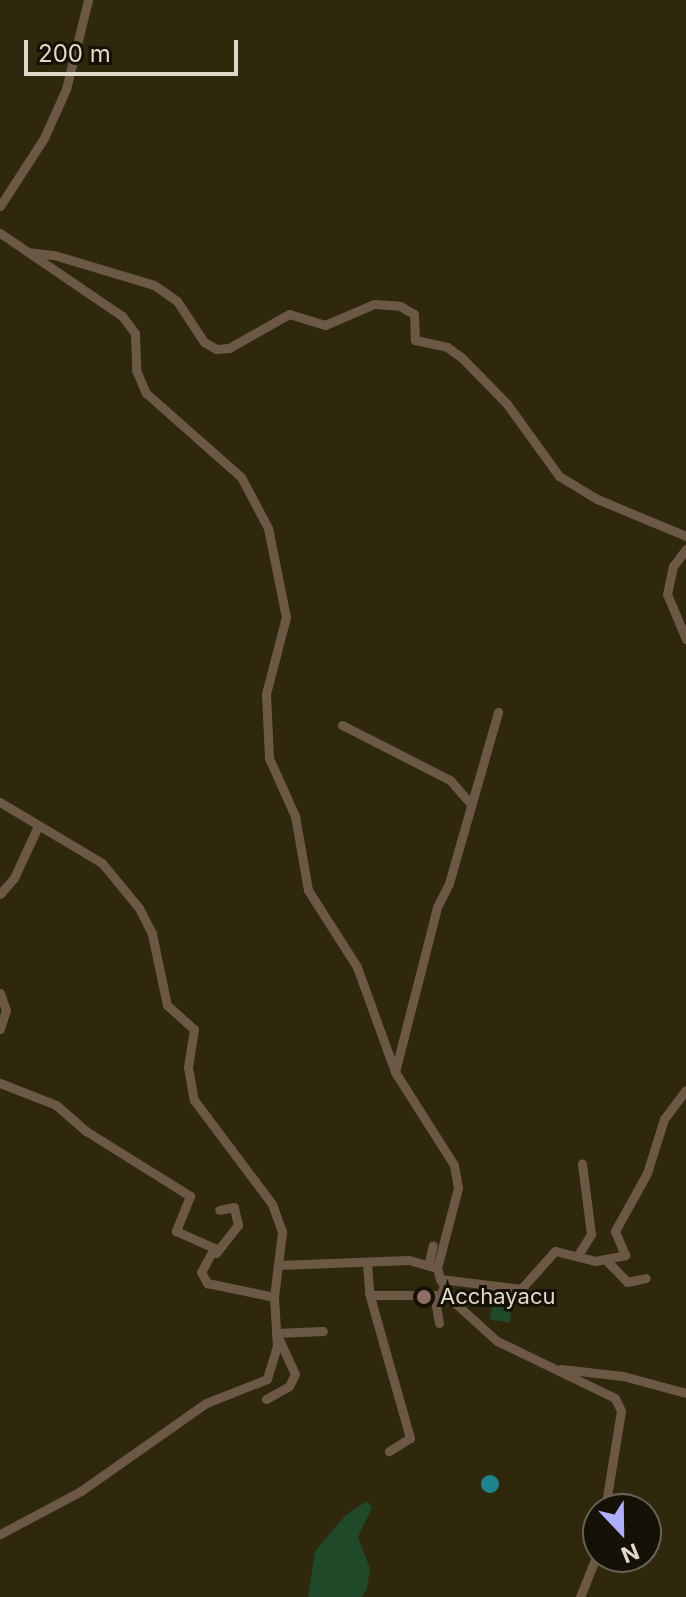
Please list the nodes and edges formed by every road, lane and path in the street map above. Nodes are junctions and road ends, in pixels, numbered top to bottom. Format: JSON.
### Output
{"nodes":[{"id":1,"x":88,"y":0,"type":"edge"},
{"id":2,"x":0,"y":206,"type":"edge"},
{"id":3,"x":0,"y":233,"type":"edge"},
{"id":4,"x":28,"y":252,"type":"junction"},
{"id":5,"x":686,"y":536,"type":"edge"},
{"id":6,"x":686,"y":549,"type":"edge"},
{"id":7,"x":686,"y":639,"type":"edge"},
{"id":8,"x":498,"y":712,"type":"dead end"},
{"id":9,"x":342,"y":725,"type":"dead end"},
{"id":10,"x":0,"y":802,"type":"edge"},
{"id":11,"x":471,"y":804,"type":"junction"},
{"id":12,"x":38,"y":826,"type":"junction"},
{"id":13,"x":0,"y":894,"type":"edge"},
{"id":14,"x":0,"y":993,"type":"edge"},
{"id":15,"x":0,"y":1029,"type":"edge"},
{"id":16,"x":395,"y":1072,"type":"junction"},
{"id":17,"x":0,"y":1083,"type":"edge"},
{"id":18,"x":686,"y":1090,"type":"edge"},
{"id":19,"x":582,"y":1164,"type":"dead end"},
{"id":20,"x":219,"y":1210,"type":"dead end"},
{"id":21,"x":433,"y":1245,"type":"dead end"},
{"id":22,"x":216,"y":1253,"type":"junction"},
{"id":23,"x":578,"y":1255,"type":"junction"},
{"id":24,"x":607,"y":1261,"type":"junction"},
{"id":25,"x":367,"y":1262,"type":"junction"},
{"id":26,"x":278,"y":1265,"type":"junction"},
{"id":27,"x":433,"y":1265,"type":"junction"},
{"id":28,"x":646,"y":1278,"type":"dead end"},
{"id":29,"x":441,"y":1287,"type":"junction"},
{"id":30,"x":372,"y":1295,"type":"dead end"},
{"id":31,"x":274,"y":1297,"type":"junction"},
{"id":32,"x":439,"y":1323,"type":"dead end"},
{"id":33,"x":323,"y":1331,"type":"dead end"},
{"id":34,"x":276,"y":1333,"type":"junction"},
{"id":35,"x":557,"y":1369,"type":"junction"},
{"id":36,"x":686,"y":1393,"type":"edge"},
{"id":37,"x":266,"y":1399,"type":"dead end"},
{"id":38,"x":389,"y":1451,"type":"dead end"},
{"id":39,"x":608,"y":1493,"type":"edge"},
{"id":40,"x":0,"y":1534,"type":"edge"},
{"id":41,"x":590,"y":1573,"type":"edge"},
{"id":42,"x":580,"y":1597,"type":"edge"}],
"edges":[{"from":1,"to":2,"type":"street"},
{"from":3,"to":4,"type":"street"},
{"from":4,"to":5,"type":"street"},
{"from":4,"to":16,"type":"street"},
{"from":6,"to":7,"type":"street"},
{"from":8,"to":11,"type":"street"},
{"from":9,"to":11,"type":"street"},
{"from":10,"to":12,"type":"street"},
{"from":11,"to":16,"type":"street"},
{"from":12,"to":13,"type":"street"},
{"from":12,"to":26,"type":"street"},
{"from":14,"to":15,"type":"street"},
{"from":16,"to":27,"type":"street"},
{"from":17,"to":22,"type":"street"},
{"from":18,"to":24,"type":"street"},
{"from":19,"to":23,"type":"street"},
{"from":20,"to":22,"type":"street"},
{"from":21,"to":27,"type":"street"},
{"from":22,"to":31,"type":"street"},
{"from":23,"to":24,"type":"street"},
{"from":23,"to":29,"type":"street"},
{"from":24,"to":28,"type":"street"},
{"from":25,"to":26,"type":"street"},
{"from":25,"to":27,"type":"street"},
{"from":25,"to":38,"type":"street"},
{"from":26,"to":31,"type":"street"},
{"from":27,"to":29,"type":"street"},
{"from":29,"to":30,"type":"street"},
{"from":29,"to":32,"type":"street"},
{"from":29,"to":35,"type":"street"},
{"from":31,"to":34,"type":"street"},
{"from":33,"to":34,"type":"street"},
{"from":34,"to":37,"type":"street"},
{"from":34,"to":40,"type":"street"},
{"from":35,"to":36,"type":"street"},
{"from":35,"to":39,"type":"street"},
{"from":41,"to":42,"type":"street"}]}
